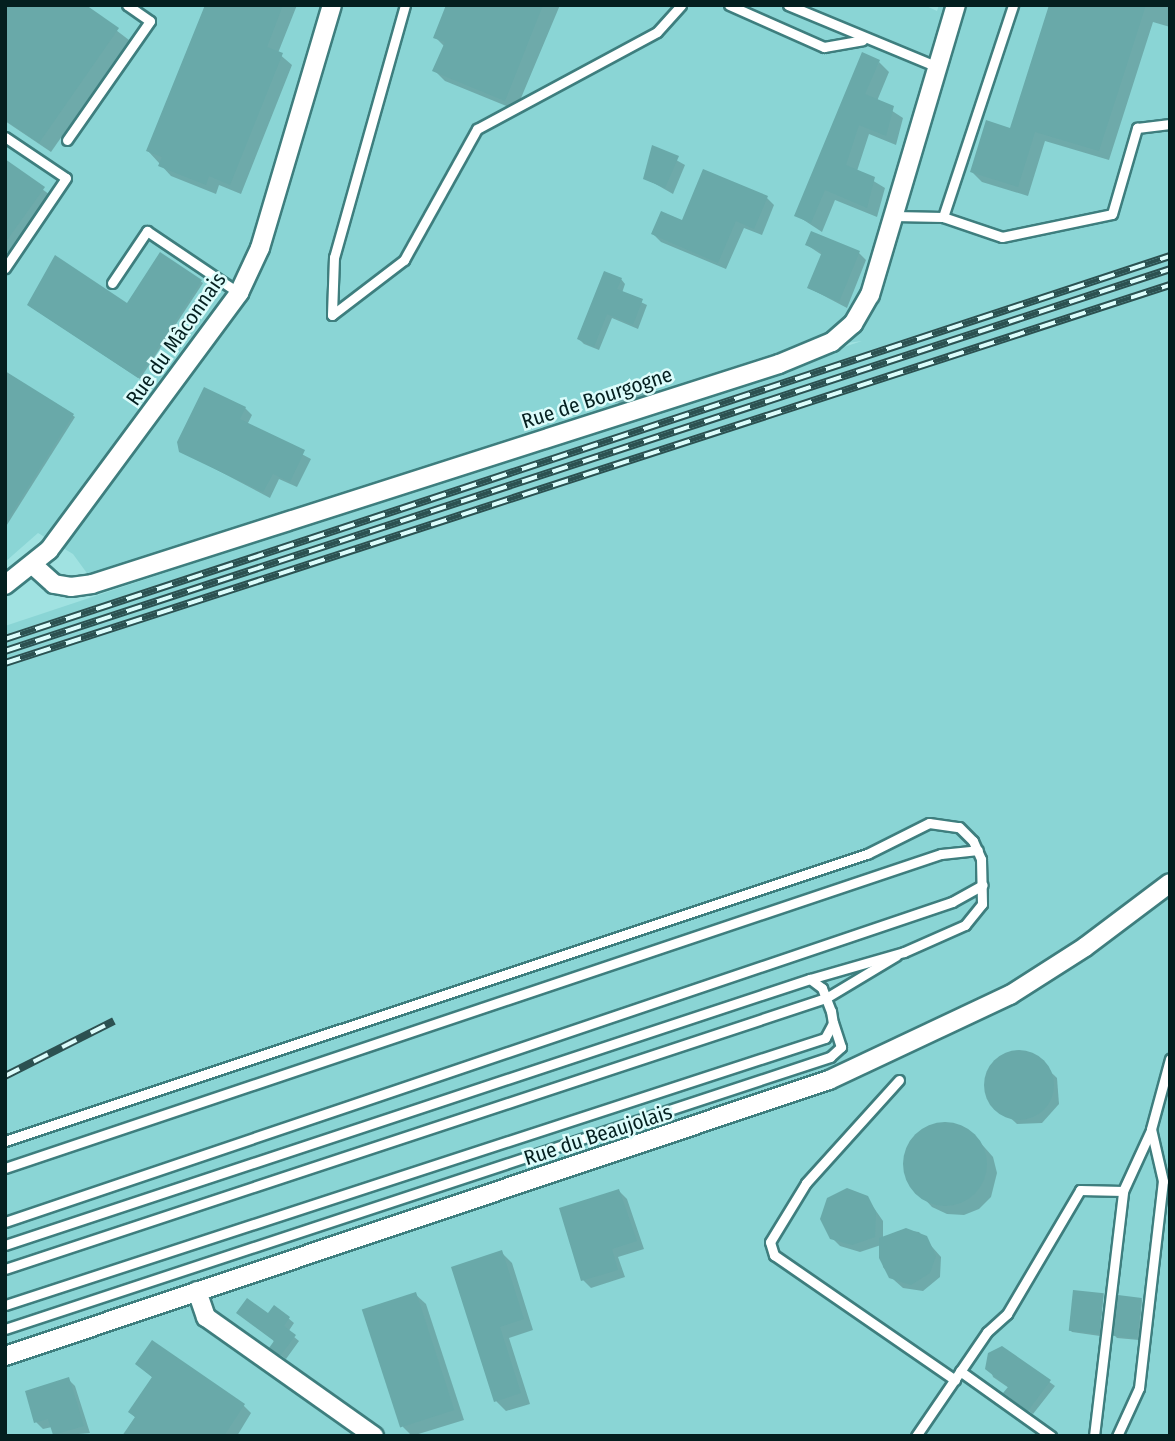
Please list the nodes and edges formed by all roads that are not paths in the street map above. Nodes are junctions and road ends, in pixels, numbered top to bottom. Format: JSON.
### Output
{"nodes":[{"id":1,"x":127,"y":5,"type":"edge"},
{"id":2,"x":332,"y":5,"type":"edge"},
{"id":3,"x":405,"y":5,"type":"edge"},
{"id":4,"x":681,"y":5,"type":"edge"},
{"id":5,"x":729,"y":5,"type":"edge"},
{"id":6,"x":788,"y":5,"type":"edge"},
{"id":7,"x":956,"y":5,"type":"edge"},
{"id":8,"x":1013,"y":5,"type":"edge"},
{"id":9,"x":863,"y":40,"type":"junction"},
{"id":10,"x":938,"y":67,"type":"junction"},
{"id":11,"x":1170,"y":124,"type":"edge"},
{"id":12,"x":5,"y":137,"type":"edge"},
{"id":13,"x":67,"y":140,"type":"dead end"},
{"id":14,"x":894,"y":216,"type":"junction"},
{"id":15,"x":943,"y":217,"type":"junction"},
{"id":16,"x":5,"y":268,"type":"edge"},
{"id":17,"x":113,"y":283,"type":"dead end"},
{"id":18,"x":239,"y":293,"type":"junction"},
{"id":19,"x":33,"y":565,"type":"junction"},
{"id":20,"x":9,"y":583,"type":"edge"},
{"id":21,"x":978,"y":849,"type":"junction"},
{"id":22,"x":983,"y":885,"type":"junction"},
{"id":23,"x":1167,"y":890,"type":"edge"},
{"id":24,"x":904,"y":952,"type":"junction"},
{"id":25,"x":810,"y":979,"type":"junction"},
{"id":26,"x":826,"y":998,"type":"junction"},
{"id":27,"x":832,"y":1023,"type":"junction"},
{"id":28,"x":1170,"y":1059,"type":"edge"},
{"id":29,"x":899,"y":1080,"type":"dead end"},
{"id":30,"x":1151,"y":1129,"type":"junction"},
{"id":31,"x":5,"y":1141,"type":"edge"},
{"id":32,"x":5,"y":1168,"type":"edge"},
{"id":33,"x":1123,"y":1191,"type":"junction"},
{"id":34,"x":5,"y":1222,"type":"edge"},
{"id":35,"x":5,"y":1245,"type":"edge"},
{"id":36,"x":5,"y":1269,"type":"edge"},
{"id":37,"x":197,"y":1291,"type":"junction"},
{"id":38,"x":5,"y":1306,"type":"edge"},
{"id":39,"x":5,"y":1329,"type":"edge"},
{"id":40,"x":5,"y":1356,"type":"edge"},
{"id":41,"x":958,"y":1376,"type":"junction"},
{"id":42,"x":374,"y":1436,"type":"edge"},
{"id":43,"x":916,"y":1436,"type":"edge"},
{"id":44,"x":1051,"y":1436,"type":"edge"},
{"id":45,"x":1094,"y":1436,"type":"edge"},
{"id":46,"x":1117,"y":1436,"type":"edge"}],
"edges":[{"from":1,"to":13,"type":"lane"},
{"from":2,"to":18,"type":"street","name":"Rue du Mâconnais"},
{"from":3,"to":4,"type":"lane"},
{"from":5,"to":9,"type":"lane"},
{"from":6,"to":9,"type":"lane"},
{"from":7,"to":10,"type":"street","name":"Rue de Bourgogne"},
{"from":8,"to":15,"type":"lane"},
{"from":9,"to":10,"type":"lane"},
{"from":10,"to":14,"type":"street","name":"Rue de Bourgogne"},
{"from":11,"to":15,"type":"lane"},
{"from":12,"to":16,"type":"lane"},
{"from":14,"to":15,"type":"lane"},
{"from":14,"to":19,"type":"street","name":"Rue de Bourgogne"},
{"from":17,"to":18,"type":"lane"},
{"from":18,"to":19,"type":"street","name":"Rue du Mâconnais"},
{"from":19,"to":20,"type":"street","name":"Rue du Mâconnais"},
{"from":21,"to":22,"type":"lane"},
{"from":21,"to":31,"type":"lane"},
{"from":21,"to":32,"type":"lane"},
{"from":22,"to":24,"type":"lane"},
{"from":22,"to":34,"type":"lane"},
{"from":23,"to":37,"type":"street","name":"Rue du Beaujolais"},
{"from":24,"to":25,"type":"lane"},
{"from":24,"to":26,"type":"lane"},
{"from":25,"to":26,"type":"lane"},
{"from":25,"to":35,"type":"lane"},
{"from":26,"to":27,"type":"lane"},
{"from":26,"to":36,"type":"lane"},
{"from":27,"to":38,"type":"lane"},
{"from":27,"to":39,"type":"lane"},
{"from":28,"to":30,"type":"lane"},
{"from":29,"to":41,"type":"lane"},
{"from":30,"to":33,"type":"lane"},
{"from":30,"to":46,"type":"lane"},
{"from":33,"to":41,"type":"lane"},
{"from":33,"to":45,"type":"lane"},
{"from":37,"to":40,"type":"street","name":"Rue du Beaujolais"},
{"from":37,"to":42,"type":"street"},
{"from":41,"to":43,"type":"lane"},
{"from":41,"to":44,"type":"lane"}]}
